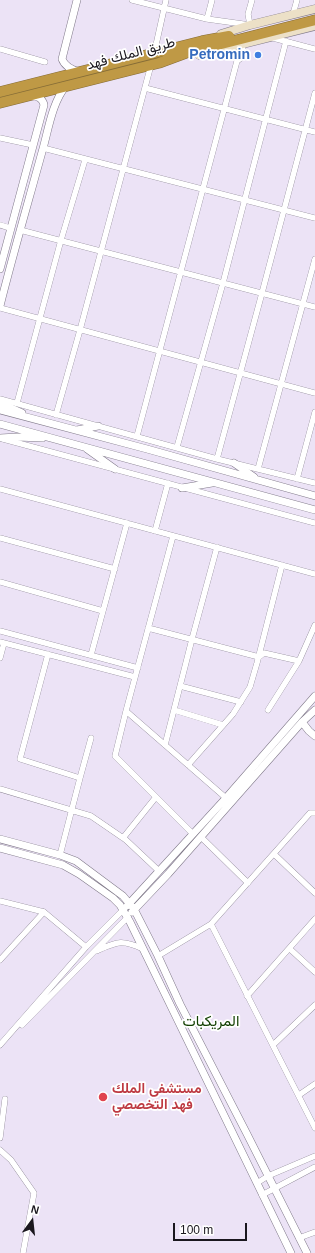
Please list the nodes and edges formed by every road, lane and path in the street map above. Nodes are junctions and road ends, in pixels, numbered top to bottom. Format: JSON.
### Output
{"nodes":[{"id":1,"x":77,"y":0,"type":"edge"},
{"id":2,"x":132,"y":0,"type":"edge"},
{"id":3,"x":166,"y":0,"type":"edge"},
{"id":4,"x":212,"y":0,"type":"edge"},
{"id":5,"x":252,"y":0,"type":"edge"},
{"id":6,"x":297,"y":0,"type":"edge"},
{"id":7,"x":163,"y":8,"type":"junction"},
{"id":8,"x":315,"y":9,"type":"edge"},
{"id":9,"x":293,"y":14,"type":"junction"},
{"id":10,"x":315,"y":15,"type":"edge"},
{"id":11,"x":207,"y":18,"type":"junction"},
{"id":12,"x":315,"y":20,"type":"edge"},
{"id":13,"x":250,"y":25,"type":"junction"},
{"id":14,"x":315,"y":26,"type":"edge"},
{"id":15,"x":270,"y":37,"type":"junction"},
{"id":16,"x":202,"y":41,"type":"junction"},
{"id":17,"x":286,"y":41,"type":"junction"},
{"id":18,"x":241,"y":44,"type":"junction"},
{"id":19,"x":0,"y":49,"type":"edge"},
{"id":20,"x":315,"y":50,"type":"edge"},
{"id":21,"x":154,"y":54,"type":"junction"},
{"id":22,"x":45,"y":62,"type":"dead end"},
{"id":23,"x":155,"y":64,"type":"junction"},
{"id":24,"x":80,"y":72,"type":"junction"},
{"id":25,"x":66,"y":86,"type":"junction"},
{"id":26,"x":145,"y":88,"type":"junction"},
{"id":27,"x":0,"y":92,"type":"edge"},
{"id":28,"x":315,"y":93,"type":"edge"},
{"id":29,"x":27,"y":96,"type":"junction"},
{"id":30,"x":0,"y":103,"type":"edge"},
{"id":31,"x":224,"y":109,"type":"junction"},
{"id":32,"x":42,"y":112,"type":"junction"},
{"id":33,"x":53,"y":115,"type":"junction"},
{"id":34,"x":266,"y":119,"type":"junction"},
{"id":35,"x":306,"y":130,"type":"junction"},
{"id":36,"x":315,"y":132,"type":"edge"},
{"id":37,"x":0,"y":138,"type":"edge"},
{"id":38,"x":33,"y":145,"type":"junction"},
{"id":39,"x":43,"y":148,"type":"junction"},
{"id":40,"x":85,"y":160,"type":"junction"},
{"id":41,"x":123,"y":169,"type":"junction"},
{"id":42,"x":202,"y":190,"type":"junction"},
{"id":43,"x":244,"y":200,"type":"junction"},
{"id":44,"x":285,"y":211,"type":"junction"},
{"id":45,"x":315,"y":218,"type":"edge"},
{"id":46,"x":0,"y":224,"type":"edge"},
{"id":47,"x":10,"y":228,"type":"junction"},
{"id":48,"x":20,"y":230,"type":"junction"},
{"id":49,"x":61,"y":240,"type":"junction"},
{"id":50,"x":101,"y":251,"type":"junction"},
{"id":51,"x":315,"y":259,"type":"edge"},
{"id":52,"x":0,"y":270,"type":"edge"},
{"id":53,"x":182,"y":272,"type":"junction"},
{"id":54,"x":223,"y":283,"type":"junction"},
{"id":55,"x":262,"y":293,"type":"junction"},
{"id":56,"x":302,"y":304,"type":"junction"},
{"id":57,"x":0,"y":307,"type":"edge"},
{"id":58,"x":315,"y":307,"type":"edge"},
{"id":59,"x":40,"y":318,"type":"junction"},
{"id":60,"x":80,"y":330,"type":"junction"},
{"id":61,"x":161,"y":351,"type":"junction"},
{"id":62,"x":201,"y":362,"type":"junction"},
{"id":63,"x":241,"y":373,"type":"junction"},
{"id":64,"x":282,"y":384,"type":"junction"},
{"id":65,"x":315,"y":393,"type":"edge"},
{"id":66,"x":0,"y":399,"type":"edge"},
{"id":67,"x":0,"y":403,"type":"edge"},
{"id":68,"x":17,"y":403,"type":"junction"},
{"id":69,"x":0,"y":410,"type":"edge"},
{"id":70,"x":315,"y":412,"type":"edge"},
{"id":71,"x":56,"y":415,"type":"junction"},
{"id":72,"x":36,"y":420,"type":"junction"},
{"id":73,"x":0,"y":424,"type":"edge"},
{"id":74,"x":98,"y":426,"type":"junction"},
{"id":75,"x":76,"y":430,"type":"junction"},
{"id":76,"x":137,"y":436,"type":"junction"},
{"id":77,"x":0,"y":439,"type":"edge"},
{"id":78,"x":58,"y":440,"type":"junction"},
{"id":79,"x":84,"y":447,"type":"junction"},
{"id":80,"x":177,"y":447,"type":"junction"},
{"id":81,"x":217,"y":459,"type":"junction"},
{"id":82,"x":234,"y":463,"type":"junction"},
{"id":83,"x":115,"y":469,"type":"junction"},
{"id":84,"x":258,"y":469,"type":"junction"},
{"id":85,"x":297,"y":478,"type":"junction"},
{"id":86,"x":257,"y":480,"type":"junction"},
{"id":87,"x":213,"y":482,"type":"junction"},
{"id":88,"x":168,"y":483,"type":"junction"},
{"id":89,"x":315,"y":483,"type":"edge"},
{"id":90,"x":182,"y":488,"type":"junction"},
{"id":91,"x":0,"y":492,"type":"edge"},
{"id":92,"x":315,"y":496,"type":"edge"},
{"id":93,"x":315,"y":510,"type":"edge"},
{"id":94,"x":127,"y":523,"type":"junction"},
{"id":95,"x":315,"y":523,"type":"edge"},
{"id":96,"x":156,"y":531,"type":"junction"},
{"id":97,"x":173,"y":536,"type":"junction"},
{"id":98,"x":0,"y":538,"type":"edge"},
{"id":99,"x":217,"y":547,"type":"junction"},
{"id":100,"x":282,"y":565,"type":"junction"},
{"id":101,"x":115,"y":569,"type":"junction"},
{"id":102,"x":315,"y":574,"type":"edge"},
{"id":103,"x":0,"y":582,"type":"edge"},
{"id":104,"x":104,"y":610,"type":"junction"},
{"id":105,"x":315,"y":625,"type":"edge"},
{"id":106,"x":148,"y":628,"type":"junction"},
{"id":107,"x":0,"y":631,"type":"edge"},
{"id":108,"x":192,"y":639,"type":"junction"},
{"id":109,"x":2,"y":642,"type":"edge"},
{"id":110,"x":48,"y":654,"type":"junction"},
{"id":111,"x":92,"y":655,"type":"junction"},
{"id":112,"x":259,"y":657,"type":"junction"},
{"id":113,"x":0,"y":658,"type":"edge"},
{"id":114,"x":299,"y":662,"type":"junction"},
{"id":115,"x":138,"y":668,"type":"junction"},
{"id":116,"x":135,"y":677,"type":"junction"},
{"id":117,"x":180,"y":686,"type":"junction"},
{"id":118,"x":315,"y":696,"type":"edge"},
{"id":119,"x":241,"y":702,"type":"junction"},
{"id":120,"x":174,"y":710,"type":"junction"},
{"id":121,"x":268,"y":710,"type":"dead end"},
{"id":122,"x":126,"y":711,"type":"junction"},
{"id":123,"x":314,"y":714,"type":"edge"},
{"id":124,"x":302,"y":722,"type":"junction"},
{"id":125,"x":223,"y":725,"type":"junction"},
{"id":126,"x":315,"y":736,"type":"edge"},
{"id":127,"x":91,"y":738,"type":"dead end"},
{"id":128,"x":165,"y":745,"type":"junction"},
{"id":129,"x":188,"y":765,"type":"junction"},
{"id":130,"x":80,"y":778,"type":"junction"},
{"id":131,"x":0,"y":789,"type":"edge"},
{"id":132,"x":156,"y":797,"type":"junction"},
{"id":133,"x":226,"y":798,"type":"junction"},
{"id":134,"x":72,"y":810,"type":"junction"},
{"id":135,"x":315,"y":813,"type":"edge"},
{"id":136,"x":193,"y":834,"type":"junction"},
{"id":137,"x":201,"y":837,"type":"junction"},
{"id":138,"x":123,"y":838,"type":"junction"},
{"id":139,"x":0,"y":839,"type":"edge"},
{"id":140,"x":0,"y":848,"type":"edge"},
{"id":141,"x":60,"y":854,"type":"junction"},
{"id":142,"x":274,"y":854,"type":"junction"},
{"id":143,"x":159,"y":871,"type":"junction"},
{"id":144,"x":248,"y":883,"type":"junction"},
{"id":145,"x":315,"y":893,"type":"edge"},
{"id":146,"x":0,"y":901,"type":"edge"},
{"id":147,"x":129,"y":903,"type":"junction"},
{"id":148,"x":134,"y":909,"type":"junction"},
{"id":149,"x":123,"y":910,"type":"junction"},
{"id":150,"x":44,"y":912,"type":"junction"},
{"id":151,"x":128,"y":917,"type":"junction"},
{"id":152,"x":315,"y":919,"type":"edge"},
{"id":153,"x":211,"y":924,"type":"junction"},
{"id":154,"x":86,"y":947,"type":"junction"},
{"id":155,"x":143,"y":949,"type":"junction"},
{"id":156,"x":290,"y":949,"type":"junction"},
{"id":157,"x":92,"y":953,"type":"junction"},
{"id":158,"x":158,"y":956,"type":"junction"},
{"id":159,"x":0,"y":960,"type":"edge"},
{"id":160,"x":315,"y":972,"type":"edge"},
{"id":161,"x":161,"y":986,"type":"junction"},
{"id":162,"x":247,"y":996,"type":"junction"},
{"id":163,"x":180,"y":1004,"type":"junction"},
{"id":164,"x":315,"y":1004,"type":"edge"},
{"id":165,"x":273,"y":1045,"type":"junction"},
{"id":166,"x":0,"y":1046,"type":"edge"},
{"id":167,"x":315,"y":1084,"type":"edge"},
{"id":168,"x":299,"y":1095,"type":"junction"},
{"id":169,"x":5,"y":1099,"type":"dead end"},
{"id":170,"x":315,"y":1128,"type":"edge"},
{"id":171,"x":0,"y":1138,"type":"edge"},
{"id":172,"x":0,"y":1150,"type":"edge"},
{"id":173,"x":315,"y":1156,"type":"edge"},
{"id":174,"x":315,"y":1167,"type":"edge"},
{"id":175,"x":268,"y":1176,"type":"junction"},
{"id":176,"x":256,"y":1183,"type":"junction"},
{"id":177,"x":274,"y":1187,"type":"junction"},
{"id":178,"x":262,"y":1195,"type":"junction"},
{"id":179,"x":315,"y":1232,"type":"edge"},
{"id":180,"x":299,"y":1238,"type":"junction"},
{"id":181,"x":23,"y":1253,"type":"edge"},
{"id":182,"x":291,"y":1253,"type":"edge"},
{"id":183,"x":307,"y":1253,"type":"edge"}],
"edges":[{"from":1,"to":24,"type":"street"},
{"from":2,"to":7,"type":"street"},
{"from":3,"to":7,"type":"street"},
{"from":4,"to":11,"type":"street"},
{"from":5,"to":13,"type":"street"},
{"from":6,"to":9,"type":"street"},
{"from":7,"to":11,"type":"street"},
{"from":7,"to":21,"type":"street"},
{"from":8,"to":9,"type":"main road"},
{"from":9,"to":13,"type":"main road"},
{"from":10,"to":16,"type":"highway","name":"طريق الملك فهد"},
{"from":11,"to":13,"type":"street"},
{"from":12,"to":23,"type":"highway","name":"طريق الملك فهد"},
{"from":13,"to":16,"type":"main road"},
{"from":14,"to":15,"type":"main road"},
{"from":15,"to":17,"type":"street"},
{"from":15,"to":18,"type":"main road"},
{"from":16,"to":21,"type":"highway","name":"طريق الملك فهد"},
{"from":17,"to":20,"type":"street"},
{"from":17,"to":34,"type":"street"},
{"from":18,"to":23,"type":"main road"},
{"from":18,"to":31,"type":"street"},
{"from":19,"to":22,"type":"street"},
{"from":21,"to":24,"type":"highway","name":"طريق الملك فهد"},
{"from":23,"to":25,"type":"highway","name":"طريق الملك فهد"},
{"from":23,"to":26,"type":"street"},
{"from":24,"to":27,"type":"highway","name":"طريق الملك فهد"},
{"from":25,"to":29,"type":"highway","name":"طريق الملك فهد"},
{"from":25,"to":33,"type":"street"},
{"from":26,"to":31,"type":"street"},
{"from":26,"to":41,"type":"street"},
{"from":28,"to":35,"type":"street"},
{"from":29,"to":30,"type":"highway","name":"طريق الملك فهد"},
{"from":29,"to":32,"type":"street"},
{"from":31,"to":34,"type":"street"},
{"from":31,"to":42,"type":"street"},
{"from":32,"to":33,"type":"street"},
{"from":32,"to":38,"type":"street"},
{"from":33,"to":39,"type":"street"},
{"from":34,"to":35,"type":"street"},
{"from":34,"to":43,"type":"street"},
{"from":35,"to":36,"type":"street"},
{"from":35,"to":44,"type":"street"},
{"from":37,"to":38,"type":"street"},
{"from":38,"to":47,"type":"street"},
{"from":39,"to":40,"type":"street"},
{"from":39,"to":48,"type":"street"},
{"from":40,"to":41,"type":"street"},
{"from":40,"to":49,"type":"street"},
{"from":41,"to":42,"type":"street"},
{"from":41,"to":50,"type":"street"},
{"from":42,"to":43,"type":"street"},
{"from":42,"to":53,"type":"street"},
{"from":43,"to":44,"type":"street"},
{"from":43,"to":54,"type":"street"},
{"from":44,"to":45,"type":"street"},
{"from":44,"to":55,"type":"street"},
{"from":46,"to":47,"type":"street"},
{"from":47,"to":52,"type":"street"},
{"from":48,"to":49,"type":"street"},
{"from":48,"to":57,"type":"street"},
{"from":49,"to":50,"type":"street"},
{"from":49,"to":59,"type":"street"},
{"from":50,"to":53,"type":"street"},
{"from":50,"to":60,"type":"street"},
{"from":51,"to":56,"type":"street"},
{"from":53,"to":54,"type":"street"},
{"from":53,"to":61,"type":"street"},
{"from":54,"to":55,"type":"street"},
{"from":54,"to":62,"type":"street"},
{"from":55,"to":56,"type":"street"},
{"from":55,"to":63,"type":"street"},
{"from":56,"to":58,"type":"street"},
{"from":56,"to":64,"type":"street"},
{"from":57,"to":59,"type":"street"},
{"from":59,"to":60,"type":"street"},
{"from":59,"to":68,"type":"street"},
{"from":60,"to":61,"type":"street"},
{"from":60,"to":71,"type":"street"},
{"from":61,"to":62,"type":"street"},
{"from":61,"to":76,"type":"street"},
{"from":62,"to":63,"type":"street"},
{"from":62,"to":80,"type":"street"},
{"from":63,"to":64,"type":"street"},
{"from":63,"to":81,"type":"street"},
{"from":64,"to":65,"type":"street"},
{"from":64,"to":84,"type":"street"},
{"from":66,"to":68,"type":"street"},
{"from":67,"to":72,"type":"street"},
{"from":68,"to":71,"type":"street"},
{"from":69,"to":72,"type":"street"},
{"from":70,"to":85,"type":"street"},
{"from":71,"to":74,"type":"street"},
{"from":72,"to":75,"type":"street"},
{"from":73,"to":78,"type":"street"},
{"from":74,"to":75,"type":"street"},
{"from":74,"to":76,"type":"street"},
{"from":75,"to":86,"type":"street"},
{"from":76,"to":80,"type":"street"},
{"from":77,"to":78,"type":"street"},
{"from":77,"to":83,"type":"street"},
{"from":78,"to":79,"type":"street"},
{"from":79,"to":83,"type":"street"},
{"from":79,"to":87,"type":"street"},
{"from":80,"to":81,"type":"street"},
{"from":81,"to":82,"type":"street"},
{"from":82,"to":84,"type":"street"},
{"from":82,"to":86,"type":"street"},
{"from":83,"to":88,"type":"street"},
{"from":84,"to":85,"type":"street"},
{"from":85,"to":89,"type":"street"},
{"from":86,"to":92,"type":"street"},
{"from":87,"to":90,"type":"street"},
{"from":87,"to":93,"type":"street"},
{"from":88,"to":90,"type":"street"},
{"from":88,"to":96,"type":"street"},
{"from":90,"to":95,"type":"street"},
{"from":91,"to":94,"type":"street"},
{"from":94,"to":96,"type":"street"},
{"from":94,"to":101,"type":"street"},
{"from":96,"to":97,"type":"street"},
{"from":97,"to":99,"type":"street"},
{"from":97,"to":106,"type":"street"},
{"from":98,"to":101,"type":"street"},
{"from":99,"to":100,"type":"street"},
{"from":99,"to":108,"type":"street"},
{"from":100,"to":102,"type":"street"},
{"from":100,"to":112,"type":"street"},
{"from":101,"to":104,"type":"street"},
{"from":103,"to":104,"type":"street"},
{"from":104,"to":111,"type":"street"},
{"from":105,"to":114,"type":"street"},
{"from":106,"to":108,"type":"street"},
{"from":106,"to":115,"type":"street"},
{"from":107,"to":111,"type":"street"},
{"from":108,"to":112,"type":"street"},
{"from":108,"to":117,"type":"street"},
{"from":109,"to":110,"type":"street"},
{"from":109,"to":113,"type":"street"},
{"from":110,"to":116,"type":"street"},
{"from":110,"to":130,"type":"street"},
{"from":111,"to":115,"type":"street"},
{"from":112,"to":114,"type":"street"},
{"from":112,"to":119,"type":"street"},
{"from":114,"to":121,"type":"street"},
{"from":115,"to":116,"type":"street"},
{"from":116,"to":122,"type":"street"},
{"from":117,"to":119,"type":"street"},
{"from":117,"to":120,"type":"street"},
{"from":118,"to":133,"type":"street"},
{"from":119,"to":125,"type":"street"},
{"from":120,"to":125,"type":"street"},
{"from":120,"to":128,"type":"street"},
{"from":122,"to":128,"type":"street"},
{"from":122,"to":132,"type":"street"},
{"from":123,"to":124,"type":"street"},
{"from":124,"to":126,"type":"street"},
{"from":124,"to":137,"type":"street"},
{"from":125,"to":129,"type":"street"},
{"from":127,"to":130,"type":"street"},
{"from":128,"to":129,"type":"street"},
{"from":129,"to":133,"type":"street"},
{"from":130,"to":134,"type":"street"},
{"from":131,"to":134,"type":"street"},
{"from":132,"to":136,"type":"street"},
{"from":132,"to":138,"type":"street"},
{"from":133,"to":136,"type":"street"},
{"from":134,"to":138,"type":"street"},
{"from":134,"to":141,"type":"street"},
{"from":135,"to":142,"type":"street"},
{"from":136,"to":143,"type":"street"},
{"from":137,"to":144,"type":"street"},
{"from":137,"to":148,"type":"street"},
{"from":138,"to":143,"type":"street"},
{"from":139,"to":141,"type":"street"},
{"from":140,"to":149,"type":"street"},
{"from":141,"to":147,"type":"street"},
{"from":142,"to":144,"type":"street"},
{"from":142,"to":145,"type":"street"},
{"from":143,"to":147,"type":"street"},
{"from":144,"to":153,"type":"street"},
{"from":146,"to":150,"type":"street"},
{"from":147,"to":148,"type":"street"},
{"from":147,"to":149,"type":"street"},
{"from":148,"to":151,"type":"street"},
{"from":148,"to":158,"type":"street"},
{"from":149,"to":151,"type":"street"},
{"from":149,"to":154,"type":"street"},
{"from":150,"to":154,"type":"street"},
{"from":150,"to":159,"type":"street"},
{"from":151,"to":155,"type":"street"},
{"from":151,"to":157,"type":"street"},
{"from":152,"to":156,"type":"street"},
{"from":153,"to":158,"type":"street"},
{"from":153,"to":162,"type":"street"},
{"from":154,"to":166,"type":"street"},
{"from":155,"to":157,"type":"street"},
{"from":155,"to":161,"type":"street"},
{"from":156,"to":160,"type":"street"},
{"from":156,"to":162,"type":"street"},
{"from":157,"to":166,"type":"street"},
{"from":158,"to":163,"type":"street"},
{"from":161,"to":163,"type":"street"},
{"from":161,"to":176,"type":"street"},
{"from":162,"to":165,"type":"street"},
{"from":163,"to":175,"type":"street"},
{"from":164,"to":165,"type":"street"},
{"from":165,"to":168,"type":"street"},
{"from":167,"to":168,"type":"street"},
{"from":168,"to":170,"type":"street"},
{"from":169,"to":171,"type":"street"},
{"from":172,"to":181,"type":"street"},
{"from":173,"to":175,"type":"street"},
{"from":174,"to":177,"type":"street"},
{"from":175,"to":176,"type":"street"},
{"from":175,"to":177,"type":"street"},
{"from":176,"to":178,"type":"street"},
{"from":177,"to":178,"type":"street"},
{"from":177,"to":180,"type":"street"},
{"from":178,"to":182,"type":"street"},
{"from":179,"to":180,"type":"street"},
{"from":180,"to":183,"type":"street"}]}
